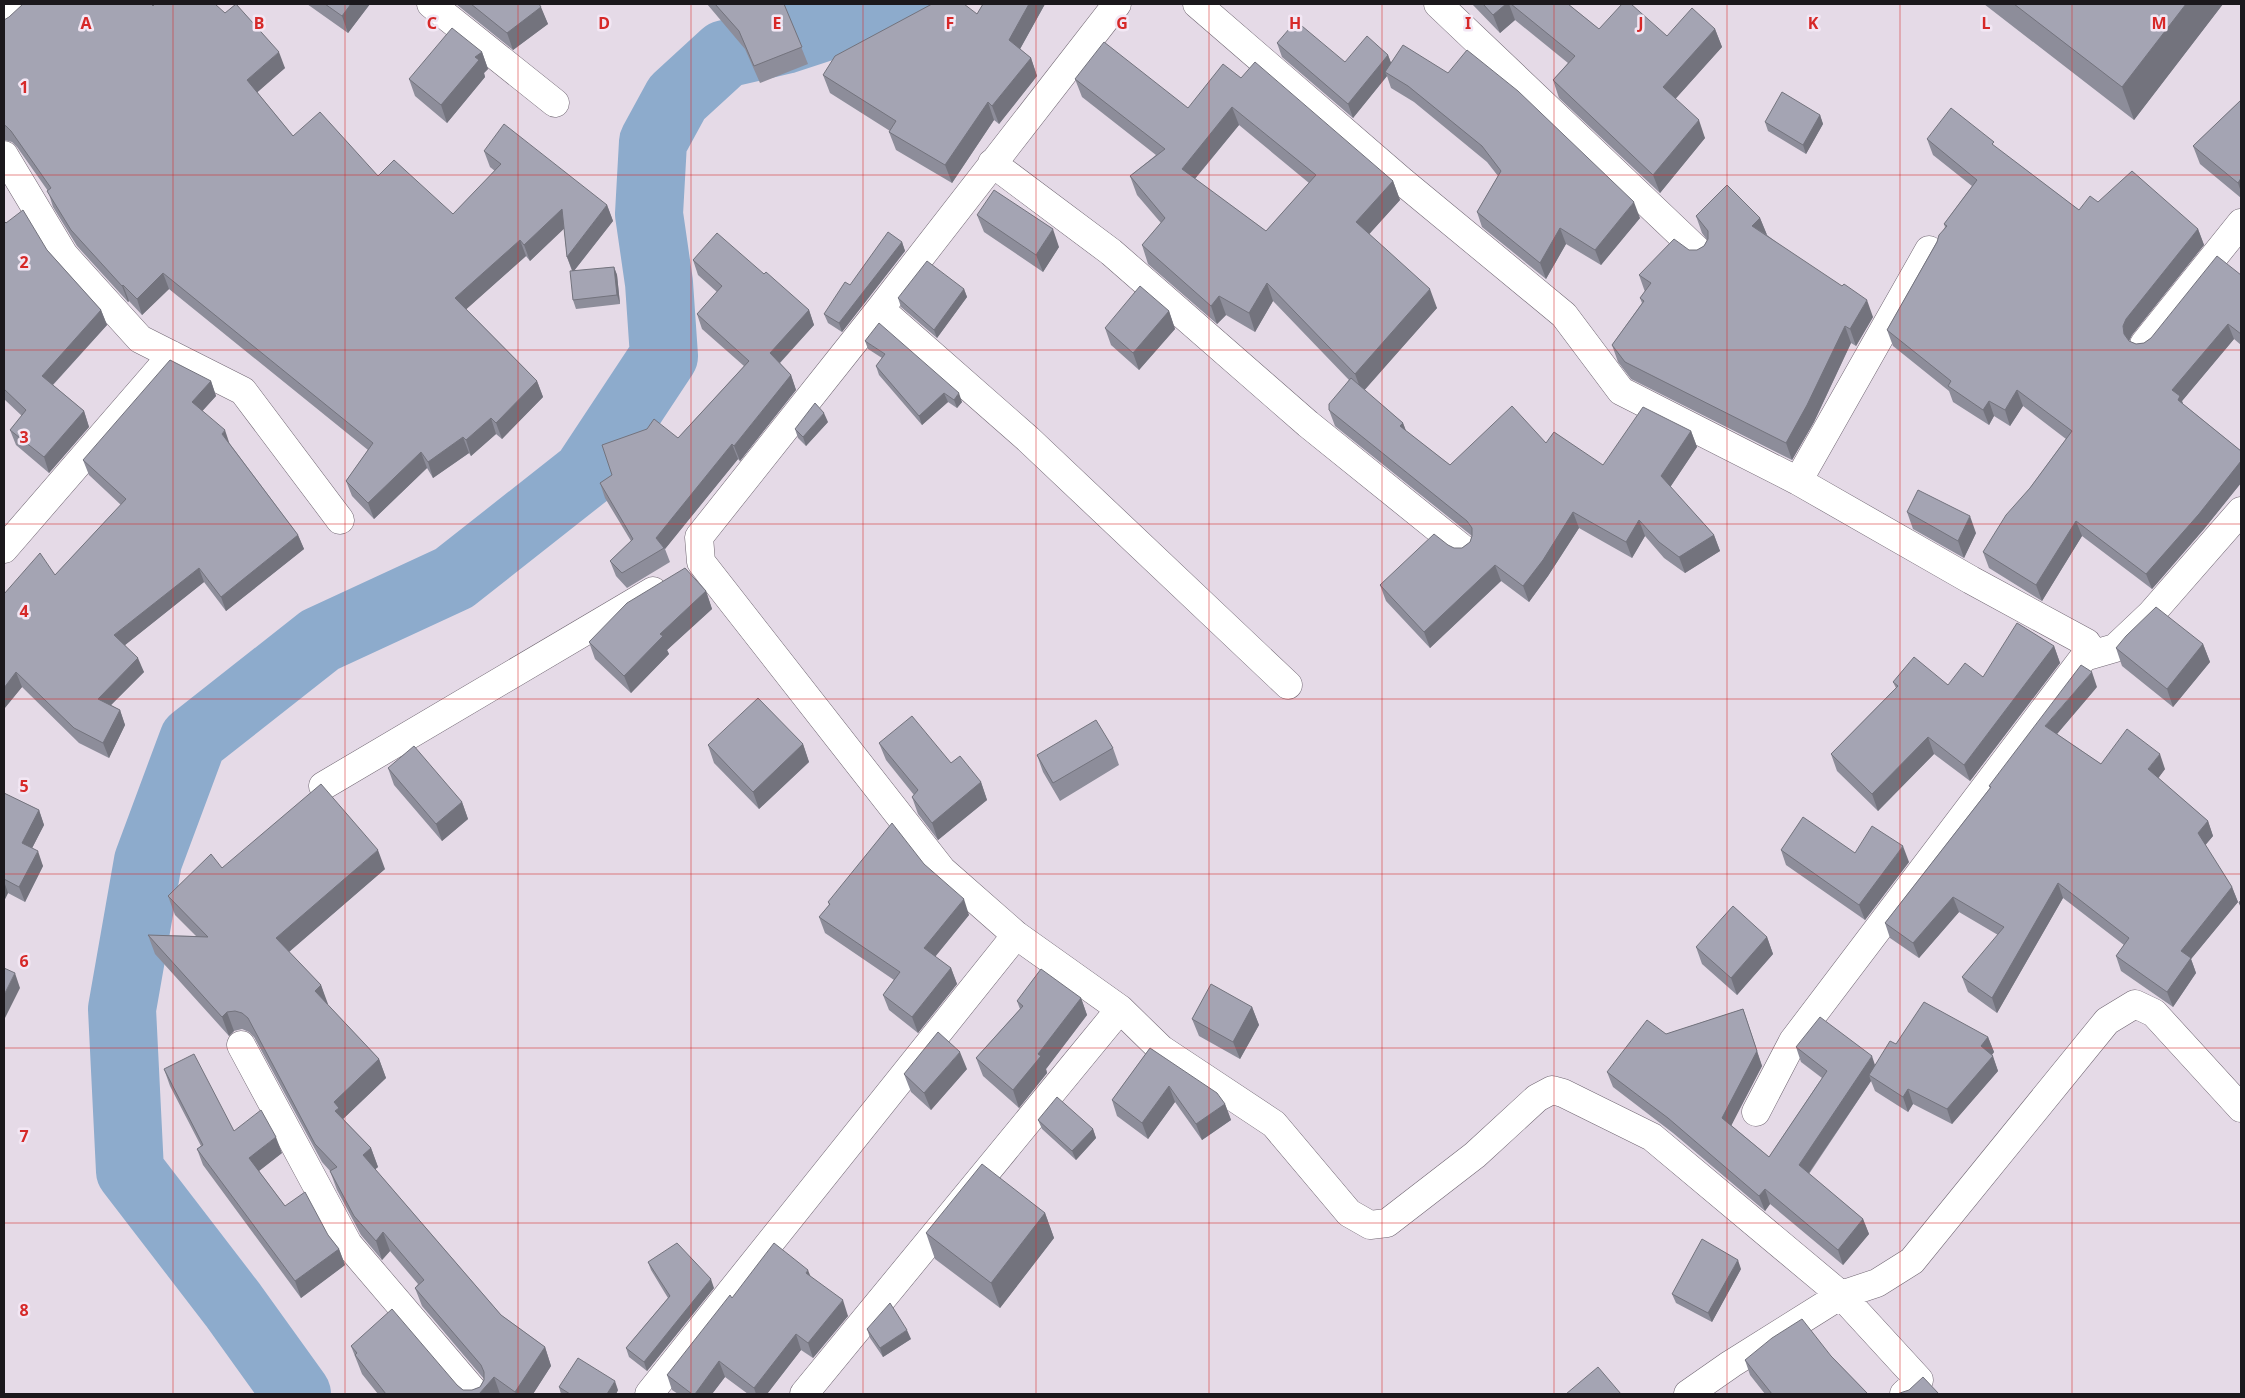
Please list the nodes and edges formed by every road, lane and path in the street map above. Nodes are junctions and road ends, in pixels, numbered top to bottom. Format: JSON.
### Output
{"nodes":[{"id":1,"x":23,"y":4,"type":"edge"},
{"id":2,"x":431,"y":4,"type":"edge"},
{"id":3,"x":1117,"y":4,"type":"edge"},
{"id":4,"x":1197,"y":4,"type":"edge"},
{"id":5,"x":1438,"y":4,"type":"edge"},
{"id":6,"x":4,"y":21,"type":"edge"},
{"id":7,"x":555,"y":103,"type":"dead end"},
{"id":8,"x":4,"y":155,"type":"edge"},
{"id":9,"x":992,"y":163,"type":"junction"},
{"id":10,"x":2241,"y":223,"type":"edge"},
{"id":11,"x":1929,"y":250,"type":"dead end"},
{"id":12,"x":1700,"y":252,"type":"edge"},
{"id":13,"x":880,"y":309,"type":"junction"},
{"id":14,"x":2144,"y":344,"type":"edge"},
{"id":15,"x":172,"y":355,"type":"junction"},
{"id":16,"x":1798,"y":481,"type":"junction"},
{"id":17,"x":2241,"y":510,"type":"edge"},
{"id":18,"x":340,"y":520,"type":"dead end"},
{"id":19,"x":4,"y":548,"type":"edge"},
{"id":20,"x":1463,"y":550,"type":"edge"},
{"id":21,"x":687,"y":571,"type":"junction"},
{"id":22,"x":2084,"y":657,"type":"junction"},
{"id":23,"x":1288,"y":685,"type":"dead end"},
{"id":24,"x":323,"y":786,"type":"edge"},
{"id":25,"x":1016,"y":935,"type":"junction"},
{"id":26,"x":1120,"y":1009,"type":"junction"},
{"id":27,"x":241,"y":1045,"type":"dead end"},
{"id":28,"x":2241,"y":1108,"type":"edge"},
{"id":29,"x":1756,"y":1112,"type":"dead end"},
{"id":30,"x":1841,"y":1295,"type":"junction"},
{"id":31,"x":476,"y":1394,"type":"edge"},
{"id":32,"x":649,"y":1394,"type":"edge"},
{"id":33,"x":804,"y":1394,"type":"edge"},
{"id":34,"x":1688,"y":1394,"type":"edge"},
{"id":35,"x":1904,"y":1394,"type":"edge"}],
"edges":[{"from":1,"to":6,"type":"street"},
{"from":2,"to":7,"type":"street"},
{"from":3,"to":9,"type":"street"},
{"from":4,"to":16,"type":"street"},
{"from":5,"to":12,"type":"street"},
{"from":8,"to":15,"type":"street"},
{"from":9,"to":13,"type":"street"},
{"from":9,"to":20,"type":"street"},
{"from":10,"to":14,"type":"street"},
{"from":11,"to":16,"type":"street"},
{"from":13,"to":21,"type":"street"},
{"from":13,"to":23,"type":"street"},
{"from":15,"to":18,"type":"street"},
{"from":15,"to":19,"type":"street"},
{"from":16,"to":22,"type":"street"},
{"from":17,"to":22,"type":"street"},
{"from":21,"to":24,"type":"street"},
{"from":21,"to":25,"type":"street"},
{"from":22,"to":29,"type":"street"},
{"from":25,"to":26,"type":"street"},
{"from":25,"to":32,"type":"street"},
{"from":26,"to":30,"type":"street"},
{"from":26,"to":33,"type":"street"},
{"from":27,"to":31,"type":"street"},
{"from":28,"to":30,"type":"street"},
{"from":30,"to":34,"type":"street"},
{"from":30,"to":35,"type":"street"}]}
